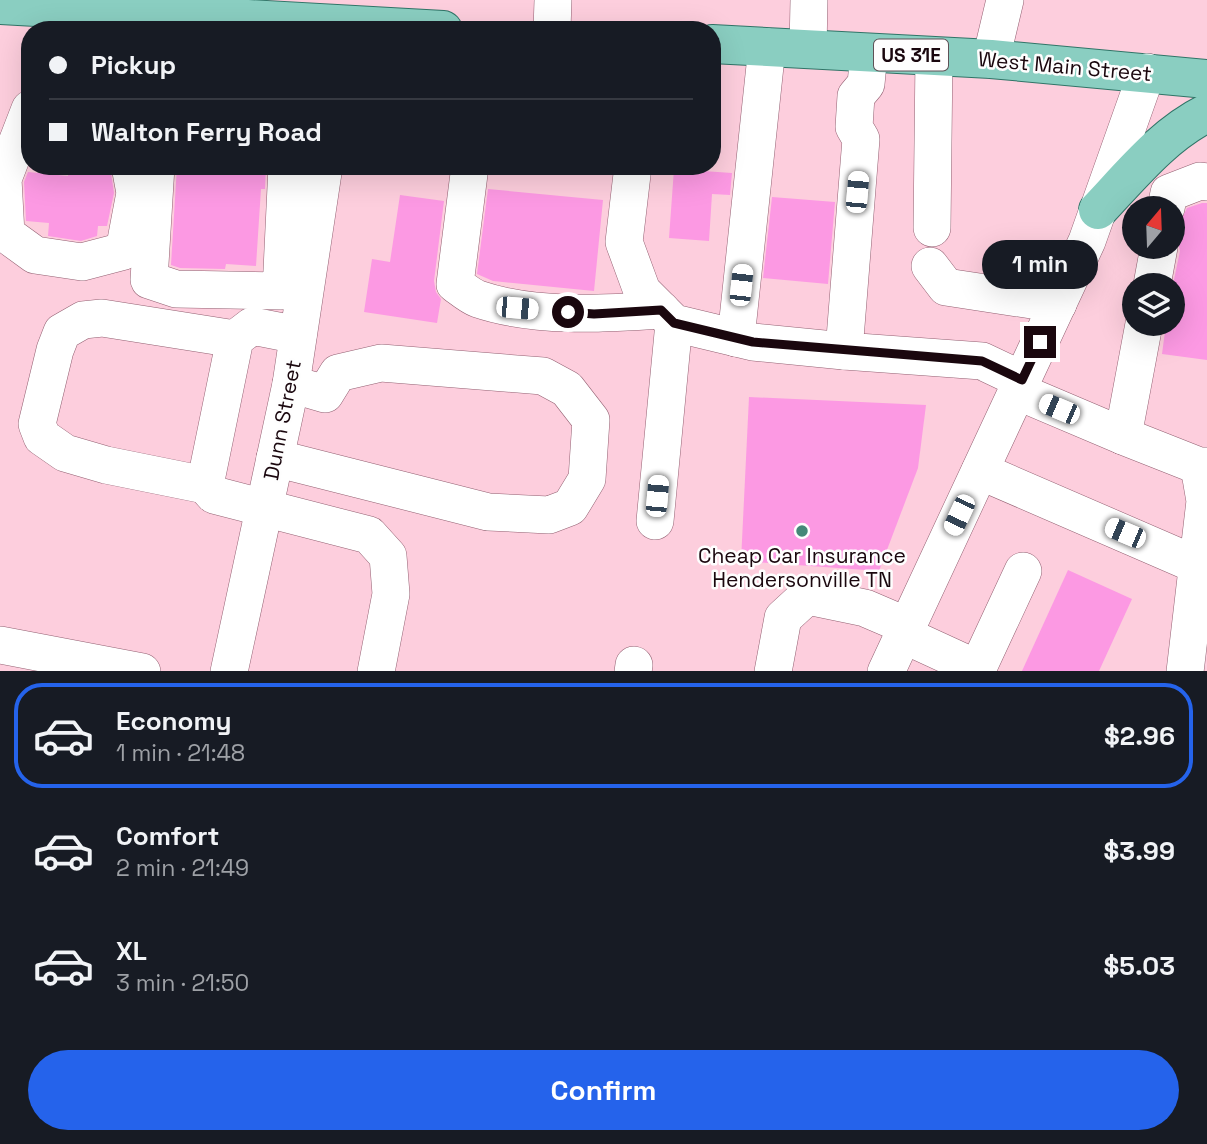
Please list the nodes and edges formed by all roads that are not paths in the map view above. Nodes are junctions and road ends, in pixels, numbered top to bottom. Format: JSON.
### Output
{"nodes":[{"id":1,"x":553,"y":0,"type":"edge"},
{"id":2,"x":809,"y":0,"type":"edge"},
{"id":3,"x":1005,"y":0,"type":"edge"},
{"id":4,"x":0,"y":5,"type":"edge"},
{"id":5,"x":39,"y":19,"type":"edge"},
{"id":6,"x":111,"y":21,"type":"edge"},
{"id":7,"x":552,"y":21,"type":"edge"},
{"id":8,"x":721,"y":44,"type":"edge"},
{"id":9,"x":767,"y":47,"type":"junction"},
{"id":10,"x":808,"y":49,"type":"junction"},
{"id":11,"x":934,"y":56,"type":"junction"},
{"id":12,"x":991,"y":59,"type":"junction"},
{"id":13,"x":868,"y":68,"type":"junction"},
{"id":14,"x":1147,"y":72,"type":"junction"},
{"id":15,"x":1207,"y":79,"type":"edge"},
{"id":16,"x":1207,"y":113,"type":"edge"},
{"id":17,"x":21,"y":132,"type":"edge"},
{"id":18,"x":132,"y":175,"type":"edge"},
{"id":19,"x":155,"y":175,"type":"edge"},
{"id":20,"x":287,"y":175,"type":"edge"},
{"id":21,"x":323,"y":175,"type":"edge"},
{"id":22,"x":469,"y":175,"type":"edge"},
{"id":23,"x":632,"y":175,"type":"edge"},
{"id":24,"x":1207,"y":182,"type":"edge"},
{"id":25,"x":1169,"y":196,"type":"edge"},
{"id":26,"x":1098,"y":210,"type":"junction"},
{"id":27,"x":932,"y":228,"type":"dead end"},
{"id":28,"x":930,"y":266,"type":"dead end"},
{"id":29,"x":1058,"y":304,"type":"junction"},
{"id":30,"x":667,"y":317,"type":"junction"},
{"id":31,"x":298,"y":335,"type":"junction"},
{"id":32,"x":1142,"y":336,"type":"edge"},
{"id":33,"x":736,"y":338,"type":"junction"},
{"id":34,"x":235,"y":339,"type":"junction"},
{"id":35,"x":844,"y":351,"type":"junction"},
{"id":36,"x":290,"y":384,"type":"junction"},
{"id":37,"x":1020,"y":386,"type":"junction"},
{"id":38,"x":1123,"y":436,"type":"junction"},
{"id":39,"x":275,"y":458,"type":"junction"},
{"id":40,"x":1203,"y":466,"type":"edge"},
{"id":41,"x":980,"y":471,"type":"junction"},
{"id":42,"x":205,"y":485,"type":"junction"},
{"id":43,"x":264,"y":509,"type":"junction"},
{"id":44,"x":655,"y":521,"type":"dead end"},
{"id":45,"x":1197,"y":565,"type":"junction"},
{"id":46,"x":1023,"y":572,"type":"dead end"},
{"id":47,"x":905,"y":631,"type":"junction"},
{"id":48,"x":0,"y":645,"type":"edge"},
{"id":49,"x":977,"y":670,"type":"edge"},
{"id":50,"x":142,"y":671,"type":"edge"},
{"id":51,"x":229,"y":671,"type":"edge"},
{"id":52,"x":376,"y":671,"type":"edge"},
{"id":53,"x":773,"y":671,"type":"edge"},
{"id":54,"x":886,"y":671,"type":"edge"},
{"id":55,"x":1185,"y":671,"type":"edge"}],
"edges":[{"from":1,"to":7,"type":"street"},
{"from":2,"to":10,"type":"street"},
{"from":3,"to":12,"type":"street"},
{"from":4,"to":5,"type":"main road"},
{"from":5,"to":6,"type":"main road"},
{"from":8,"to":9,"type":"main road","name":"West Main Street","number":"US 31E"},
{"from":9,"to":10,"type":"main road","name":"West Main Street","number":"US 31E"},
{"from":9,"to":33,"type":"street"},
{"from":10,"to":13,"type":"main road","name":"West Main Street","number":"US 31E"},
{"from":11,"to":12,"type":"main road","name":"West Main Street","number":"US 31E"},
{"from":11,"to":13,"type":"main road","name":"West Main Street","number":"US 31E"},
{"from":11,"to":27,"type":"street"},
{"from":12,"to":14,"type":"main road","name":"West Main Street","number":"US 31E"},
{"from":13,"to":35,"type":"street"},
{"from":14,"to":15,"type":"main road","name":"West Main Street","number":"US 31E"},
{"from":14,"to":26,"type":"street"},
{"from":16,"to":26,"type":"main road"},
{"from":17,"to":18,"type":"street"},
{"from":19,"to":20,"type":"street"},
{"from":21,"to":31,"type":"street","name":"Dunn Street"},
{"from":22,"to":30,"type":"street"},
{"from":23,"to":30,"type":"street"},
{"from":24,"to":25,"type":"street"},
{"from":26,"to":29,"type":"street"},
{"from":28,"to":29,"type":"street"},
{"from":29,"to":37,"type":"street"},
{"from":30,"to":33,"type":"street"},
{"from":30,"to":44,"type":"street"},
{"from":31,"to":34,"type":"street"},
{"from":31,"to":36,"type":"street","name":"Dunn Street"},
{"from":32,"to":38,"type":"street"},
{"from":33,"to":35,"type":"street"},
{"from":34,"to":42,"type":"street"},
{"from":34,"to":42,"type":"street"},
{"from":35,"to":37,"type":"street"},
{"from":36,"to":39,"type":"street","name":"Dunn Street"},
{"from":36,"to":39,"type":"street"},
{"from":37,"to":38,"type":"street"},
{"from":37,"to":41,"type":"street"},
{"from":38,"to":40,"type":"street"},
{"from":39,"to":43,"type":"street","name":"Dunn Street"},
{"from":40,"to":45,"type":"street"},
{"from":41,"to":45,"type":"street"},
{"from":41,"to":47,"type":"street"},
{"from":42,"to":43,"type":"street"},
{"from":43,"to":51,"type":"street","name":"Dunn Street"},
{"from":43,"to":52,"type":"street"},
{"from":45,"to":55,"type":"street"},
{"from":46,"to":49,"type":"street"},
{"from":47,"to":49,"type":"street"},
{"from":47,"to":53,"type":"street"},
{"from":47,"to":54,"type":"street"},
{"from":48,"to":50,"type":"street"}]}
